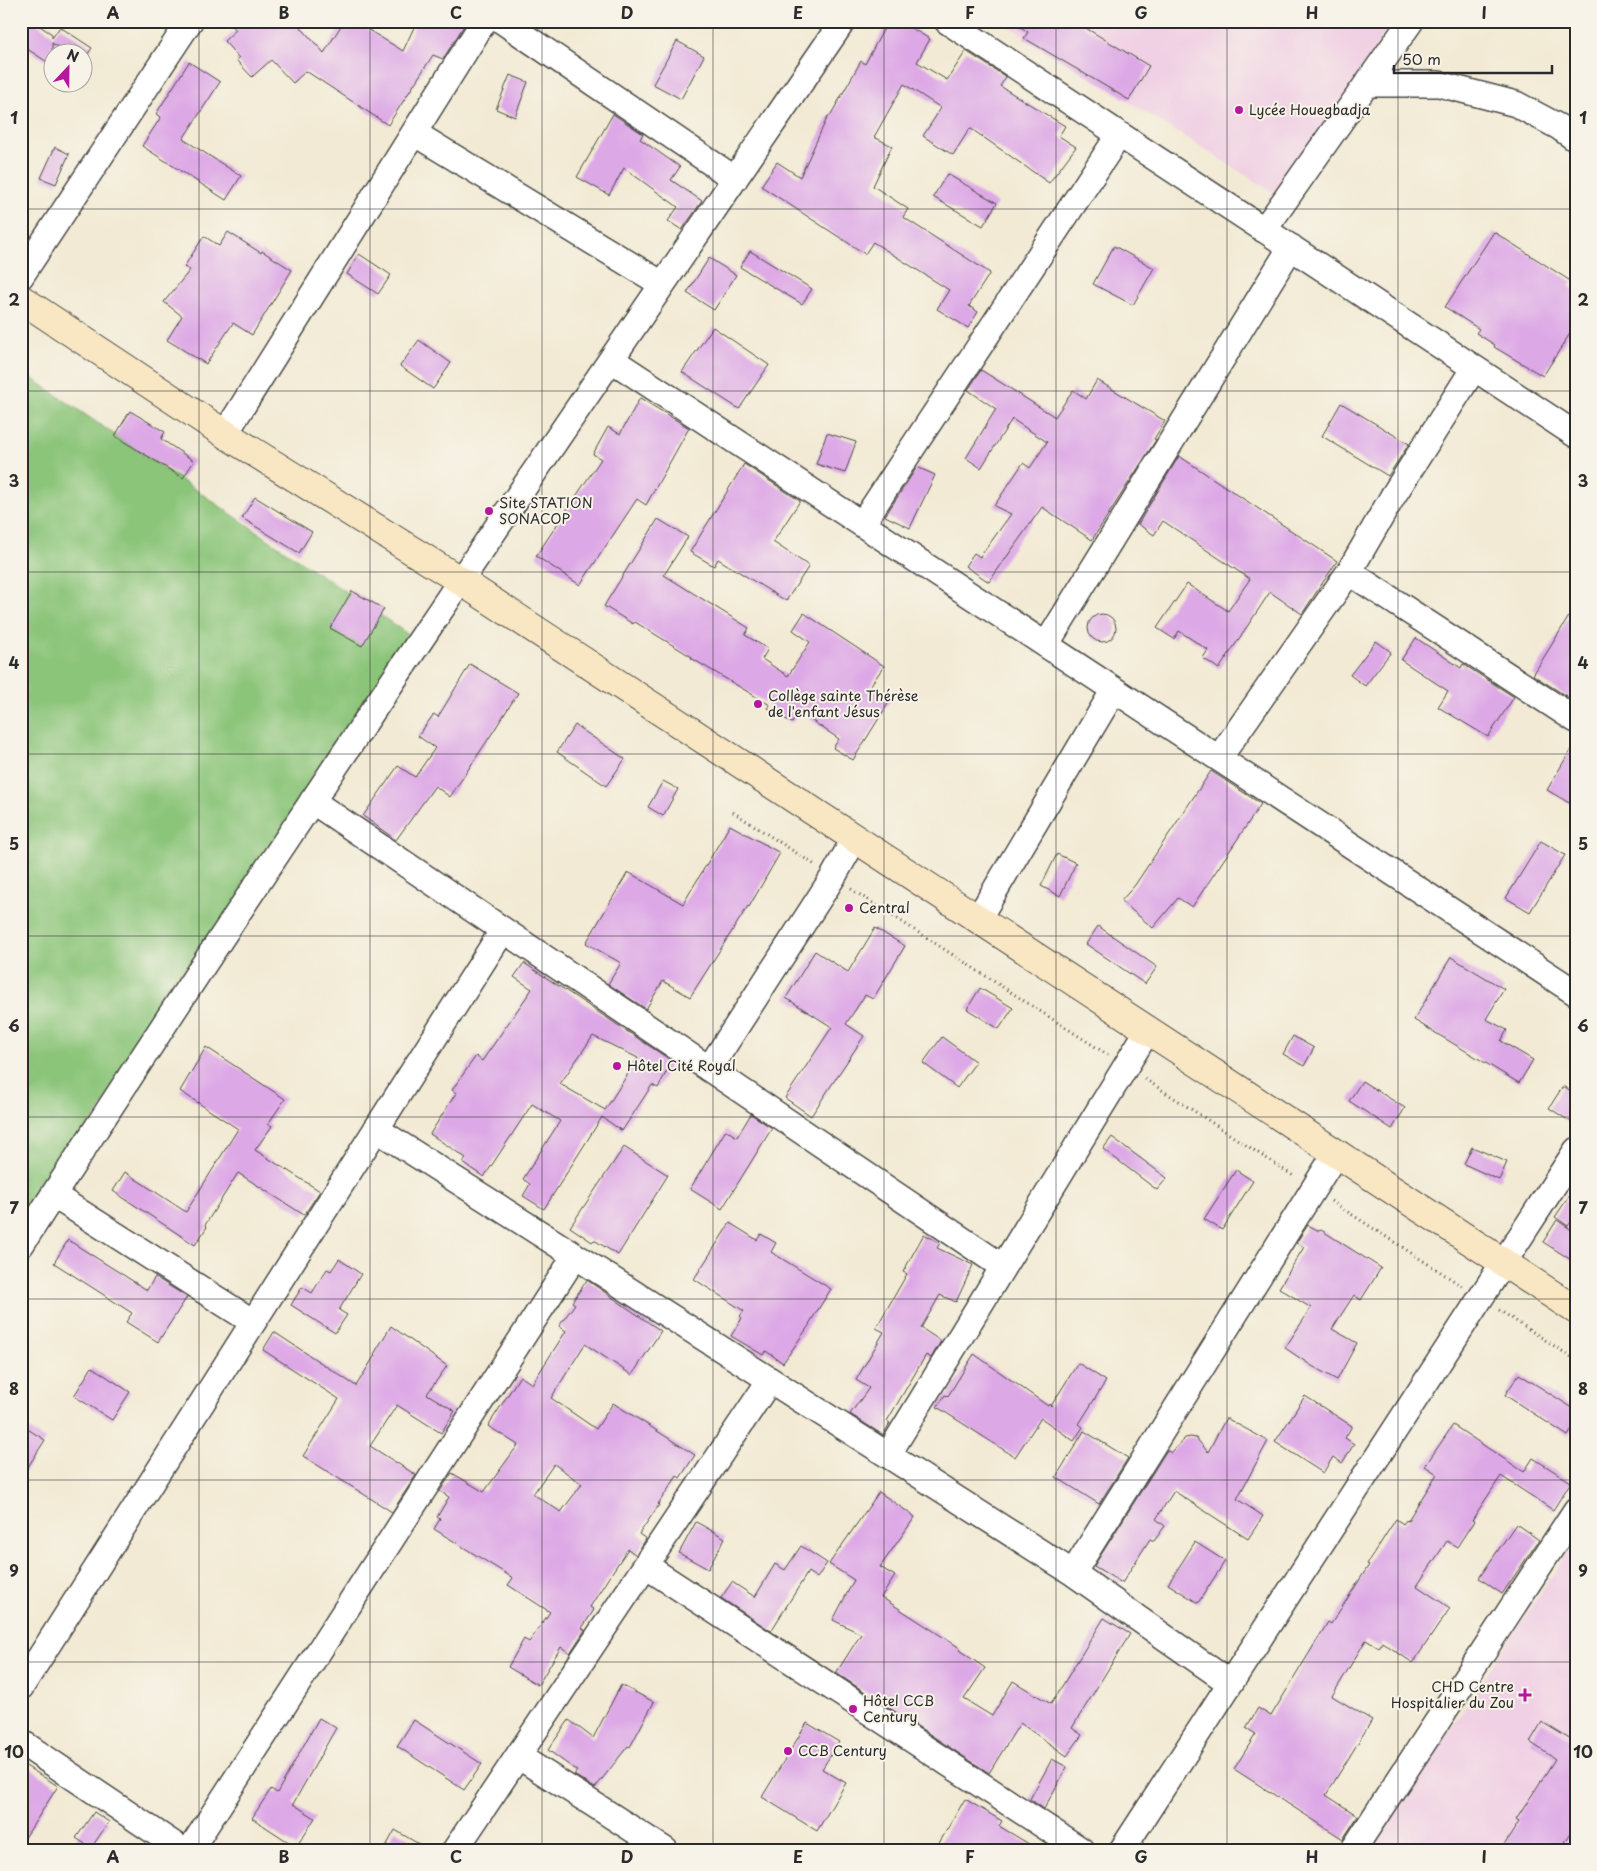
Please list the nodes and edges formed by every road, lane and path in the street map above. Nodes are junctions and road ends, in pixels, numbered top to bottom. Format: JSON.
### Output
{"nodes":[{"id":1,"x":190,"y":21,"type":"edge"},
{"id":2,"x":484,"y":21,"type":"edge"},
{"id":3,"x":502,"y":21,"type":"edge"},
{"id":4,"x":843,"y":21,"type":"edge"},
{"id":5,"x":947,"y":21,"type":"edge"},
{"id":6,"x":1411,"y":21,"type":"edge"},
{"id":7,"x":1367,"y":84,"type":"junction"},
{"id":8,"x":414,"y":133,"type":"junction"},
{"id":9,"x":1119,"y":135,"type":"junction"},
{"id":10,"x":1576,"y":139,"type":"edge"},
{"id":11,"x":735,"y":178,"type":"junction"},
{"id":12,"x":1264,"y":230,"type":"junction"},
{"id":13,"x":1291,"y":247,"type":"junction"},
{"id":14,"x":21,"y":276,"type":"edge"},
{"id":15,"x":662,"y":284,"type":"junction"},
{"id":16,"x":21,"y":299,"type":"edge"},
{"id":17,"x":612,"y":360,"type":"junction"},
{"id":18,"x":1474,"y":368,"type":"junction"},
{"id":19,"x":225,"y":434,"type":"junction"},
{"id":20,"x":1576,"y":435,"type":"edge"},
{"id":21,"x":862,"y":524,"type":"junction"},
{"id":22,"x":1349,"y":572,"type":"junction"},
{"id":23,"x":461,"y":581,"type":"junction"},
{"id":24,"x":1046,"y":645,"type":"junction"},
{"id":25,"x":1114,"y":690,"type":"junction"},
{"id":26,"x":1576,"y":720,"type":"edge"},
{"id":27,"x":1219,"y":758,"type":"junction"},
{"id":28,"x":312,"y":801,"type":"junction"},
{"id":29,"x":733,"y":812,"type":"dead end"},
{"id":30,"x":855,"y":838,"type":"junction"},
{"id":31,"x":833,"y":877,"type":"junction"},
{"id":32,"x":978,"y":919,"type":"junction"},
{"id":33,"x":503,"y":930,"type":"junction"},
{"id":34,"x":1576,"y":993,"type":"edge"},
{"id":35,"x":1148,"y":1030,"type":"junction"},
{"id":36,"x":1125,"y":1067,"type":"junction"},
{"id":37,"x":709,"y":1069,"type":"junction"},
{"id":38,"x":376,"y":1129,"type":"junction"},
{"id":39,"x":1576,"y":1150,"type":"edge"},
{"id":40,"x":1336,"y":1153,"type":"junction"},
{"id":41,"x":1314,"y":1190,"type":"junction"},
{"id":42,"x":53,"y":1195,"type":"junction"},
{"id":43,"x":21,"y":1245,"type":"edge"},
{"id":44,"x":575,"y":1256,"type":"junction"},
{"id":45,"x":1502,"y":1262,"type":"junction"},
{"id":46,"x":1003,"y":1267,"type":"junction"},
{"id":47,"x":1481,"y":1298,"type":"junction"},
{"id":48,"x":1576,"y":1310,"type":"edge"},
{"id":49,"x":254,"y":1322,"type":"junction"},
{"id":50,"x":1576,"y":1360,"type":"edge"},
{"id":51,"x":770,"y":1380,"type":"junction"},
{"id":52,"x":888,"y":1455,"type":"junction"},
{"id":53,"x":1576,"y":1510,"type":"edge"},
{"id":54,"x":646,"y":1566,"type":"junction"},
{"id":55,"x":1074,"y":1573,"type":"junction"},
{"id":56,"x":1230,"y":1683,"type":"junction"},
{"id":57,"x":21,"y":1687,"type":"edge"},
{"id":58,"x":21,"y":1742,"type":"edge"},
{"id":59,"x":518,"y":1756,"type":"junction"},
{"id":60,"x":182,"y":1850,"type":"edge"},
{"id":61,"x":190,"y":1850,"type":"edge"},
{"id":62,"x":455,"y":1850,"type":"edge"},
{"id":63,"x":666,"y":1850,"type":"edge"},
{"id":64,"x":1081,"y":1850,"type":"edge"},
{"id":65,"x":1122,"y":1850,"type":"edge"},
{"id":66,"x":1353,"y":1850,"type":"edge"}],
"edges":[{"from":1,"to":14,"type":"street"},
{"from":2,"to":8,"type":"street"},
{"from":3,"to":11,"type":"street"},
{"from":4,"to":11,"type":"street"},
{"from":5,"to":9,"type":"street"},
{"from":6,"to":7,"type":"street"},
{"from":7,"to":10,"type":"street"},
{"from":7,"to":12,"type":"street"},
{"from":8,"to":15,"type":"street"},
{"from":8,"to":19,"type":"street"},
{"from":9,"to":12,"type":"street"},
{"from":9,"to":21,"type":"street"},
{"from":11,"to":15,"type":"street"},
{"from":12,"to":13,"type":"street"},
{"from":13,"to":18,"type":"street"},
{"from":13,"to":24,"type":"street"},
{"from":15,"to":17,"type":"street"},
{"from":16,"to":19,"type":"street"},
{"from":17,"to":21,"type":"street"},
{"from":17,"to":23,"type":"street"},
{"from":18,"to":20,"type":"street"},
{"from":18,"to":22,"type":"street"},
{"from":19,"to":23,"type":"street"},
{"from":21,"to":24,"type":"street"},
{"from":22,"to":26,"type":"street"},
{"from":22,"to":27,"type":"street"},
{"from":23,"to":28,"type":"street"},
{"from":23,"to":30,"type":"street"},
{"from":24,"to":25,"type":"street"},
{"from":25,"to":27,"type":"street"},
{"from":25,"to":32,"type":"street"},
{"from":27,"to":34,"type":"street"},
{"from":28,"to":33,"type":"street"},
{"from":28,"to":42,"type":"street"},
{"from":29,"to":31,"type":"path"},
{"from":30,"to":31,"type":"street"},
{"from":30,"to":32,"type":"street"},
{"from":31,"to":36,"type":"path"},
{"from":31,"to":37,"type":"street"},
{"from":32,"to":35,"type":"street"},
{"from":33,"to":37,"type":"street"},
{"from":33,"to":38,"type":"street"},
{"from":35,"to":36,"type":"street"},
{"from":35,"to":40,"type":"street"},
{"from":36,"to":41,"type":"path"},
{"from":36,"to":46,"type":"street"},
{"from":37,"to":46,"type":"street"},
{"from":38,"to":44,"type":"street"},
{"from":38,"to":49,"type":"street"},
{"from":39,"to":45,"type":"street"},
{"from":40,"to":41,"type":"street"},
{"from":40,"to":45,"type":"street"},
{"from":41,"to":47,"type":"path"},
{"from":41,"to":55,"type":"street"},
{"from":42,"to":43,"type":"street"},
{"from":42,"to":49,"type":"street"},
{"from":44,"to":51,"type":"street"},
{"from":44,"to":61,"type":"street"},
{"from":45,"to":47,"type":"street"},
{"from":45,"to":48,"type":"street"},
{"from":46,"to":52,"type":"street"},
{"from":47,"to":50,"type":"path"},
{"from":47,"to":56,"type":"street"},
{"from":49,"to":57,"type":"street"},
{"from":51,"to":52,"type":"street"},
{"from":51,"to":54,"type":"street"},
{"from":52,"to":55,"type":"street"},
{"from":53,"to":66,"type":"street"},
{"from":54,"to":59,"type":"street"},
{"from":54,"to":64,"type":"street"},
{"from":55,"to":56,"type":"street"},
{"from":56,"to":65,"type":"street"},
{"from":58,"to":60,"type":"street"},
{"from":59,"to":62,"type":"street"},
{"from":59,"to":63,"type":"street"}]}
